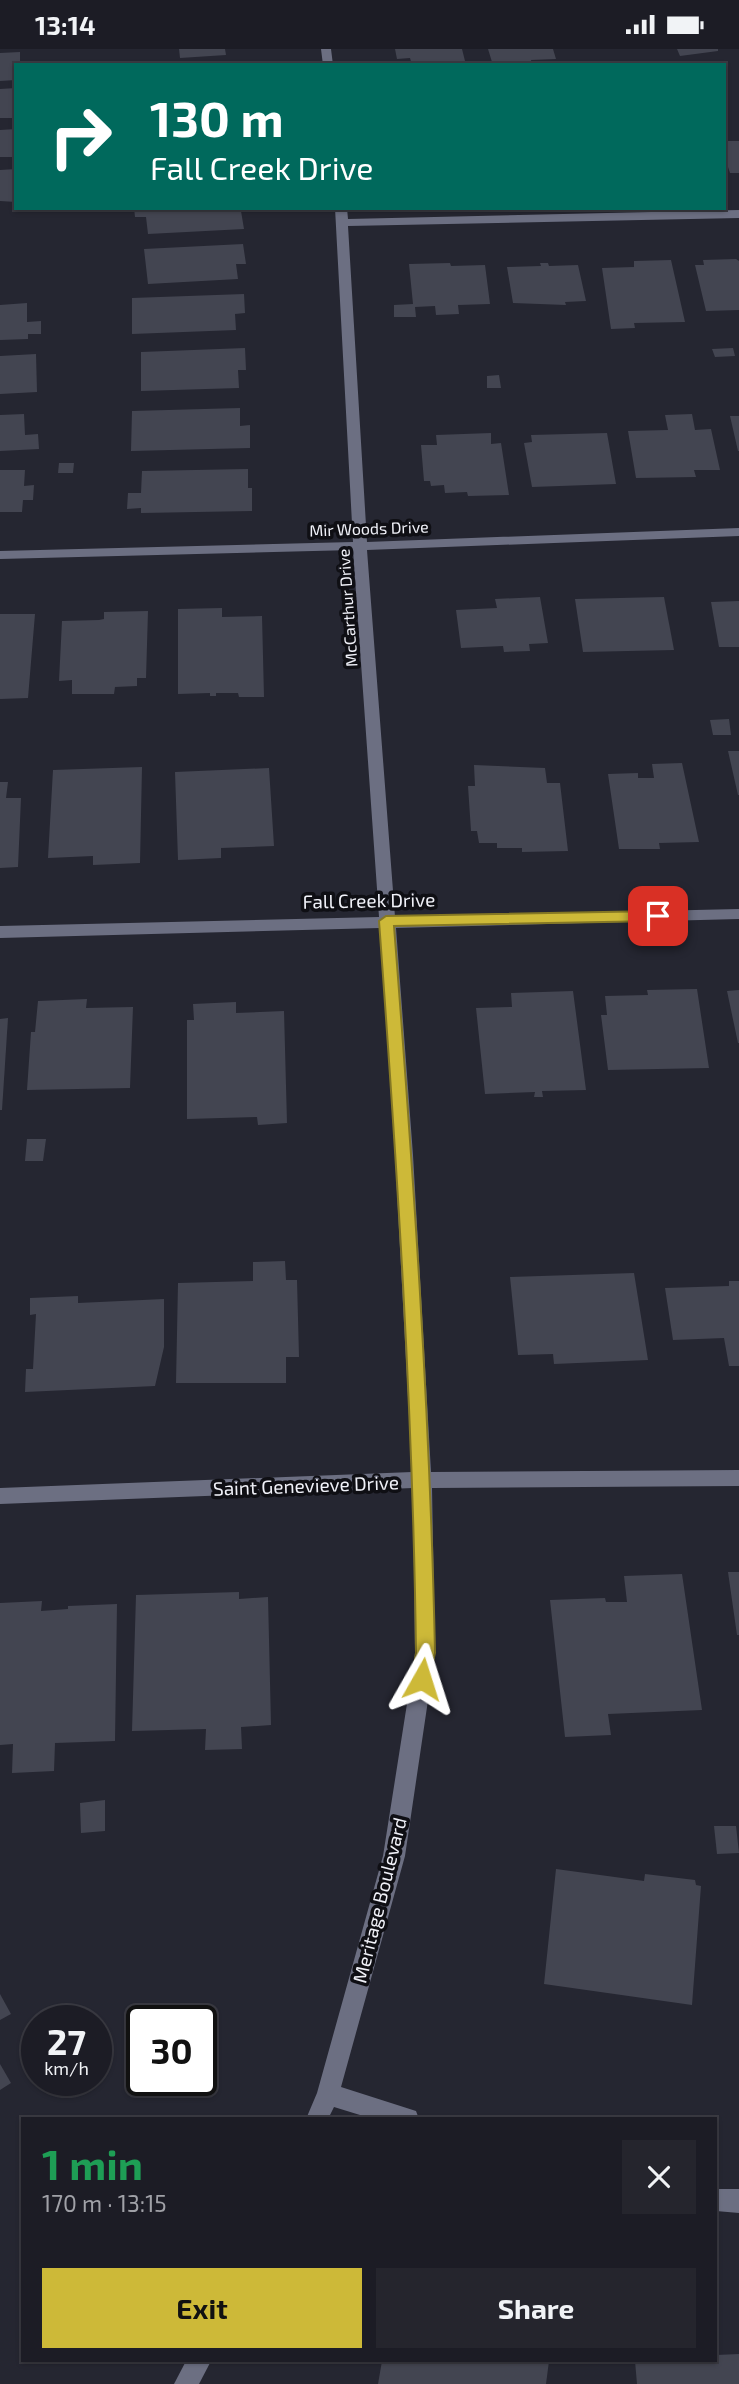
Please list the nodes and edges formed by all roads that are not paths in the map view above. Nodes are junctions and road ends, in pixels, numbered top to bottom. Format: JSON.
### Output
{"nodes":[{"id":1,"x":739,"y":214,"type":"edge"},
{"id":2,"x":341,"y":216,"type":"edge"},
{"id":3,"x":739,"y":531,"type":"edge"},
{"id":4,"x":360,"y":546,"type":"junction"},
{"id":5,"x":0,"y":555,"type":"edge"},
{"id":6,"x":739,"y":914,"type":"edge"},
{"id":7,"x":386,"y":921,"type":"junction"},
{"id":8,"x":0,"y":932,"type":"edge"},
{"id":9,"x":739,"y":1478,"type":"edge"},
{"id":10,"x":422,"y":1480,"type":"junction"},
{"id":11,"x":0,"y":1496,"type":"edge"},
{"id":12,"x":328,"y":2094,"type":"junction"},
{"id":13,"x":318,"y":2117,"type":"edge"},
{"id":14,"x":402,"y":2117,"type":"edge"},
{"id":15,"x":717,"y":2200,"type":"edge"},
{"id":16,"x":739,"y":2201,"type":"edge"},
{"id":17,"x":198,"y":2362,"type":"edge"},
{"id":18,"x":186,"y":2384,"type":"edge"}],
"edges":[{"from":1,"to":2,"type":"street"},
{"from":2,"to":4,"type":"street","name":"McCarthur Drive"},
{"from":3,"to":4,"type":"street","name":"Mir Woods Drive"},
{"from":4,"to":5,"type":"street","name":"Mir Woods Drive"},
{"from":4,"to":7,"type":"street","name":"McCarthur Drive"},
{"from":6,"to":7,"type":"street","name":"Fall Creek Drive"},
{"from":7,"to":8,"type":"street","name":"Fall Creek Drive"},
{"from":7,"to":10,"type":"street","name":"Meritage Boulevard"},
{"from":9,"to":10,"type":"street","name":"Saint Genevieve Drive"},
{"from":10,"to":11,"type":"street","name":"Saint Genevieve Drive"},
{"from":10,"to":12,"type":"street","name":"Meritage Boulevard"},
{"from":12,"to":13,"type":"street","name":"Meritage Boulevard"},
{"from":12,"to":14,"type":"street"},
{"from":15,"to":16,"type":"street"},
{"from":17,"to":18,"type":"street"}]}
